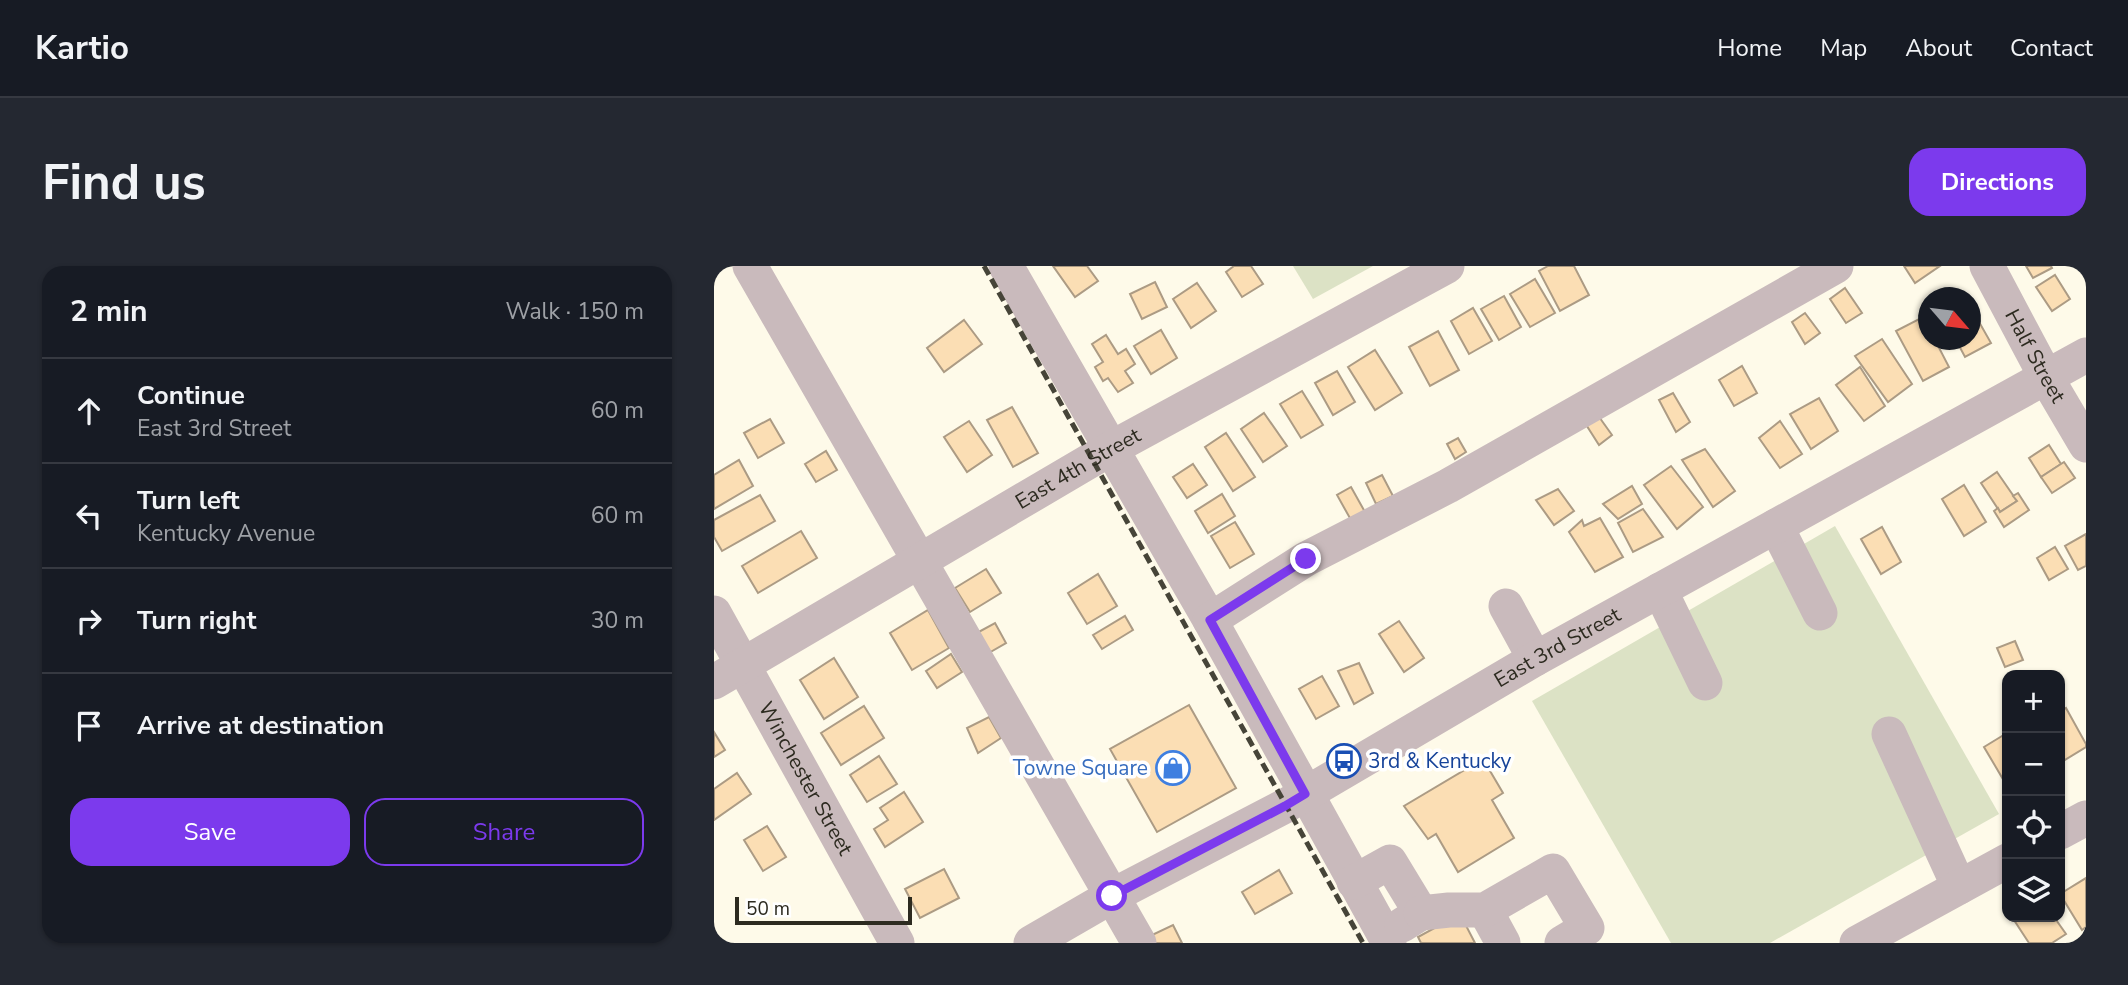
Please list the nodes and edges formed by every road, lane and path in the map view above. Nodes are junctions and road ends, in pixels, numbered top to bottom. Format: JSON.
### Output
{"nodes":[{"id":1,"x":750,"y":266,"type":"edge"},
{"id":2,"x":1006,"y":266,"type":"edge"},
{"id":3,"x":1447,"y":266,"type":"edge"},
{"id":4,"x":1836,"y":266,"type":"edge"},
{"id":5,"x":1987,"y":266,"type":"edge"},
{"id":6,"x":2086,"y":355,"type":"edge"},
{"id":7,"x":2046,"y":377,"type":"junction"},
{"id":8,"x":2086,"y":445,"type":"edge"},
{"id":9,"x":1110,"y":449,"type":"junction"},
{"id":10,"x":1776,"y":526,"type":"junction"},
{"id":11,"x":920,"y":561,"type":"junction"},
{"id":12,"x":1660,"y":590,"type":"junction"},
{"id":13,"x":1506,"y":606,"type":"dead end"},
{"id":14,"x":714,"y":613,"type":"edge"},
{"id":15,"x":1820,"y":613,"type":"dead end"},
{"id":16,"x":1210,"y":620,"type":"junction"},
{"id":17,"x":1535,"y":659,"type":"junction"},
{"id":18,"x":744,"y":664,"type":"junction"},
{"id":19,"x":714,"y":682,"type":"edge"},
{"id":20,"x":1705,"y":683,"type":"dead end"},
{"id":21,"x":1889,"y":734,"type":"dead end"},
{"id":22,"x":1305,"y":794,"type":"junction"},
{"id":23,"x":2086,"y":818,"type":"edge"},
{"id":24,"x":2065,"y":829,"type":"edge"},
{"id":25,"x":2002,"y":864,"type":"edge"},
{"id":26,"x":1354,"y":882,"type":"junction"},
{"id":27,"x":1959,"y":887,"type":"junction"},
{"id":28,"x":1112,"y":896,"type":"junction"},
{"id":29,"x":1485,"y":910,"type":"junction"},
{"id":30,"x":1421,"y":913,"type":"junction"},
{"id":31,"x":1387,"y":939,"type":"edge"},
{"id":32,"x":897,"y":943,"type":"edge"},
{"id":33,"x":1031,"y":943,"type":"edge"},
{"id":34,"x":1139,"y":943,"type":"edge"},
{"id":35,"x":1503,"y":943,"type":"edge"},
{"id":36,"x":1562,"y":943,"type":"edge"},
{"id":37,"x":1857,"y":943,"type":"edge"}],
"edges":[{"from":1,"to":11,"type":"street"},
{"from":2,"to":9,"type":"street"},
{"from":3,"to":9,"type":"street","name":"East 4th Street"},
{"from":4,"to":16,"type":"street"},
{"from":5,"to":7,"type":"street","name":"Half Street"},
{"from":6,"to":7,"type":"street","name":"East 3rd Street"},
{"from":7,"to":8,"type":"street","name":"Half Street"},
{"from":7,"to":10,"type":"street","name":"East 3rd Street"},
{"from":9,"to":11,"type":"street","name":"East 4th Street"},
{"from":9,"to":16,"type":"street"},
{"from":10,"to":12,"type":"street","name":"East 3rd Street"},
{"from":10,"to":15,"type":"street"},
{"from":11,"to":18,"type":"street","name":"East 4th Street"},
{"from":11,"to":28,"type":"street"},
{"from":12,"to":17,"type":"street","name":"East 3rd Street"},
{"from":12,"to":20,"type":"street"},
{"from":13,"to":17,"type":"street"},
{"from":14,"to":18,"type":"street","name":"Winchester Street"},
{"from":16,"to":22,"type":"street"},
{"from":17,"to":22,"type":"street","name":"East 3rd Street"},
{"from":18,"to":19,"type":"street","name":"East 4th Street"},
{"from":18,"to":32,"type":"street","name":"Winchester Street"},
{"from":21,"to":27,"type":"street"},
{"from":22,"to":26,"type":"street"},
{"from":22,"to":28,"type":"street","name":"East 3rd Street"},
{"from":23,"to":24,"type":"street"},
{"from":25,"to":27,"type":"street"},
{"from":26,"to":30,"type":"street"},
{"from":26,"to":31,"type":"street"},
{"from":27,"to":37,"type":"street"},
{"from":28,"to":33,"type":"street","name":"East 3rd Street"},
{"from":28,"to":34,"type":"street"},
{"from":29,"to":30,"type":"street"},
{"from":29,"to":35,"type":"street"},
{"from":29,"to":36,"type":"street"},
{"from":30,"to":31,"type":"street"}]}
